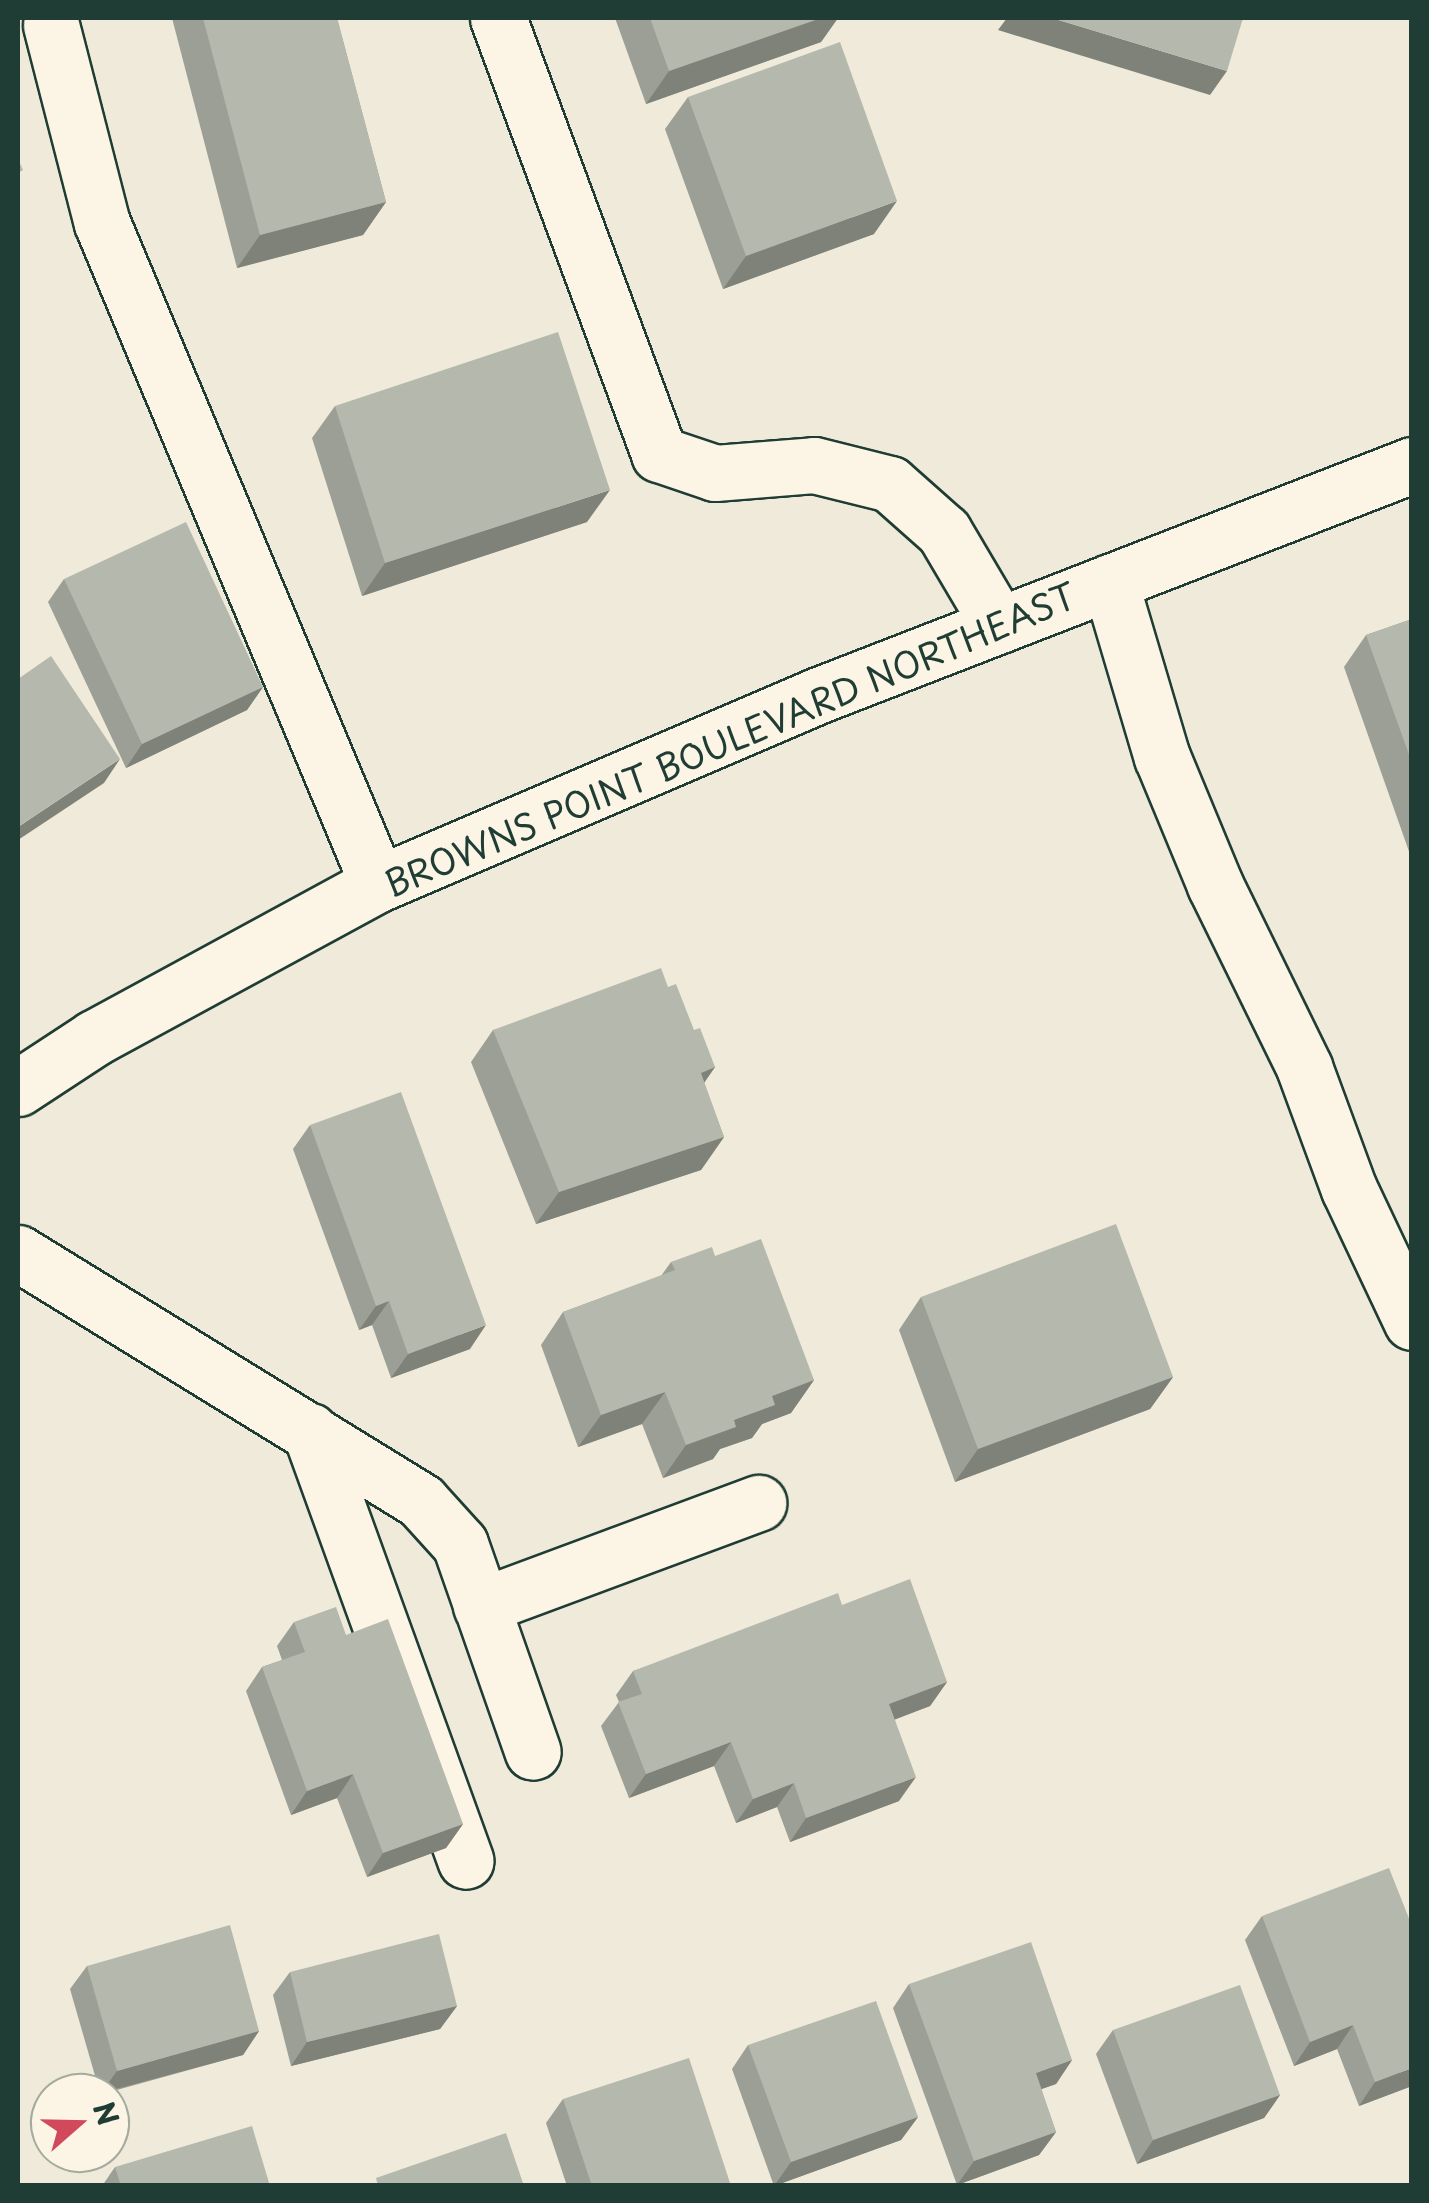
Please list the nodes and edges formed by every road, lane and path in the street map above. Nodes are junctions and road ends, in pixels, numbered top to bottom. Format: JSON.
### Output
{"nodes":[{"id":1,"x":498,"y":18,"type":"edge"},
{"id":2,"x":50,"y":25,"type":"dead end"},
{"id":3,"x":1412,"y":465,"type":"edge"},
{"id":4,"x":1110,"y":582,"type":"junction"},
{"id":5,"x":999,"y":626,"type":"junction"},
{"id":6,"x":378,"y":884,"type":"junction"},
{"id":7,"x":18,"y":1088,"type":"edge"},
{"id":8,"x":18,"y":1252,"type":"edge"},
{"id":9,"x":1412,"y":1322,"type":"edge"},
{"id":10,"x":310,"y":1432,"type":"junction"},
{"id":11,"x":758,"y":1503,"type":"dead end"},
{"id":12,"x":481,"y":1606,"type":"junction"},
{"id":13,"x":533,"y":1752,"type":"dead end"},
{"id":14,"x":466,"y":1861,"type":"edge"}],
"edges":[{"from":1,"to":5,"type":"street"},
{"from":2,"to":6,"type":"street"},
{"from":3,"to":4,"type":"street","name":"BROWNS POINT BOULEVARD NORTHEAST"},
{"from":4,"to":5,"type":"street","name":"BROWNS POINT BOULEVARD NORTHEAST"},
{"from":4,"to":9,"type":"street"},
{"from":5,"to":6,"type":"street","name":"BROWNS POINT BOULEVARD NORTHEAST"},
{"from":6,"to":7,"type":"street","name":"BROWNS POINT BOULEVARD NORTHEAST"},
{"from":8,"to":10,"type":"street"},
{"from":10,"to":12,"type":"street"},
{"from":10,"to":14,"type":"street"},
{"from":11,"to":12,"type":"street"},
{"from":12,"to":13,"type":"street"}]}
